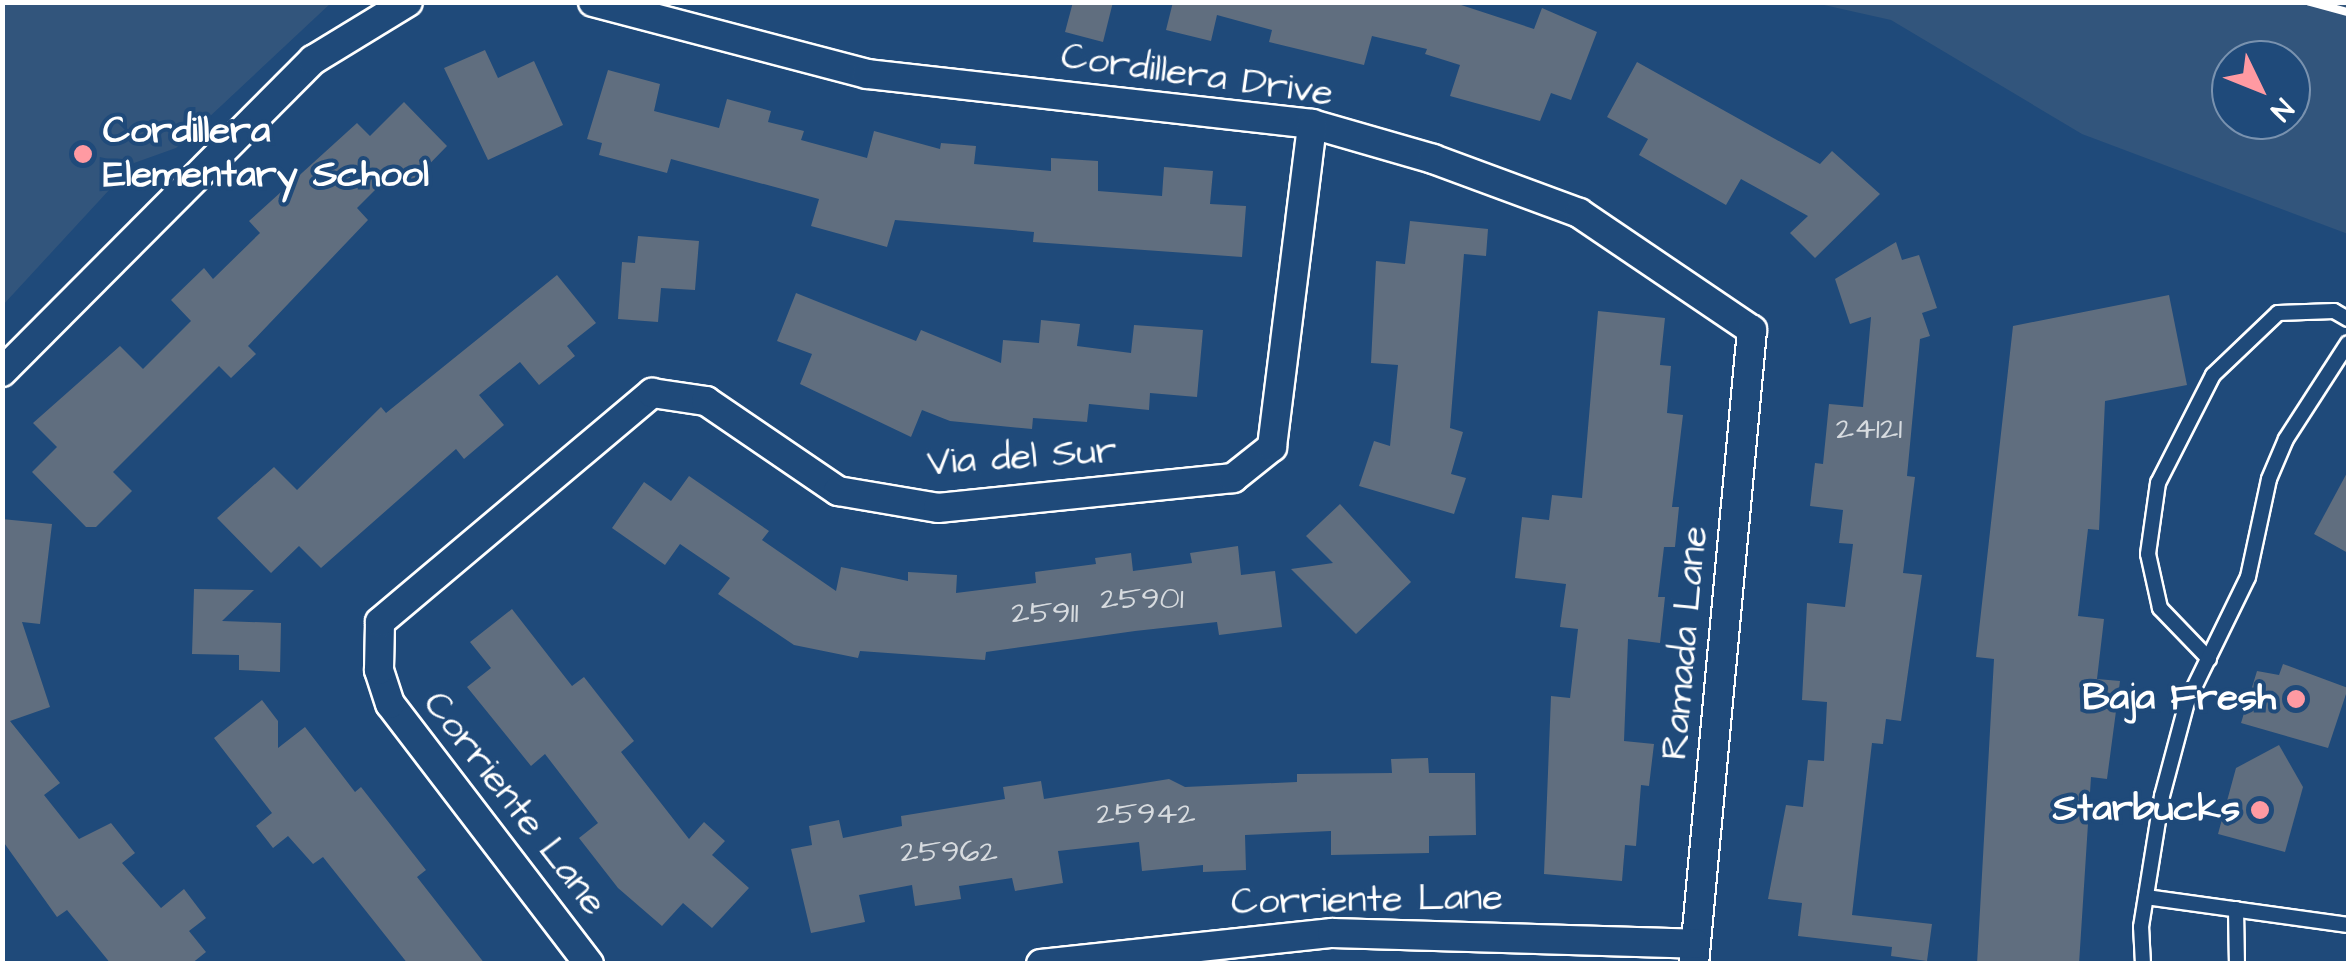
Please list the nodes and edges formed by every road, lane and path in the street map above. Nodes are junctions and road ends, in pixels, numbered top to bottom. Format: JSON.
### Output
{"nodes":[{"id":1,"x":408,"y":2,"type":"edge"},
{"id":2,"x":594,"y":2,"type":"edge"},
{"id":3,"x":1312,"y":124,"type":"junction"},
{"id":4,"x":2348,"y":319,"type":"edge"},
{"id":5,"x":1752,"y":330,"type":"joint"},
{"id":6,"x":2348,"y":343,"type":"edge"},
{"id":7,"x":4,"y":366,"type":"edge"},
{"id":8,"x":2209,"y":659,"type":"junction"},
{"id":9,"x":381,"y":688,"type":"joint"},
{"id":10,"x":2146,"y":896,"type":"junction"},
{"id":11,"x":2236,"y":909,"type":"junction"},
{"id":12,"x":2348,"y":925,"type":"edge"},
{"id":13,"x":1695,"y":954,"type":"edge"},
{"id":14,"x":590,"y":964,"type":"edge"},
{"id":15,"x":1041,"y":964,"type":"edge"},
{"id":16,"x":2144,"y":964,"type":"edge"},
{"id":17,"x":2237,"y":964,"type":"edge"}],
"edges":[{"from":1,"to":7,"type":"street"},
{"from":2,"to":3,"type":"street","name":"Cordillera Drive"},
{"from":3,"to":5,"type":"street","name":"Cordillera Drive"},
{"from":3,"to":9,"type":"street","name":"Via del Sur"},
{"from":4,"to":8,"type":"lane"},
{"from":5,"to":13,"type":"street","name":"Ramada Lane"},
{"from":6,"to":8,"type":"lane"},
{"from":8,"to":10,"type":"lane"},
{"from":9,"to":14,"type":"street","name":"Corriente Lane"},
{"from":10,"to":11,"type":"lane"},
{"from":10,"to":16,"type":"lane"},
{"from":11,"to":12,"type":"lane"},
{"from":11,"to":17,"type":"lane"},
{"from":13,"to":15,"type":"street","name":"Corriente Lane"}]}
